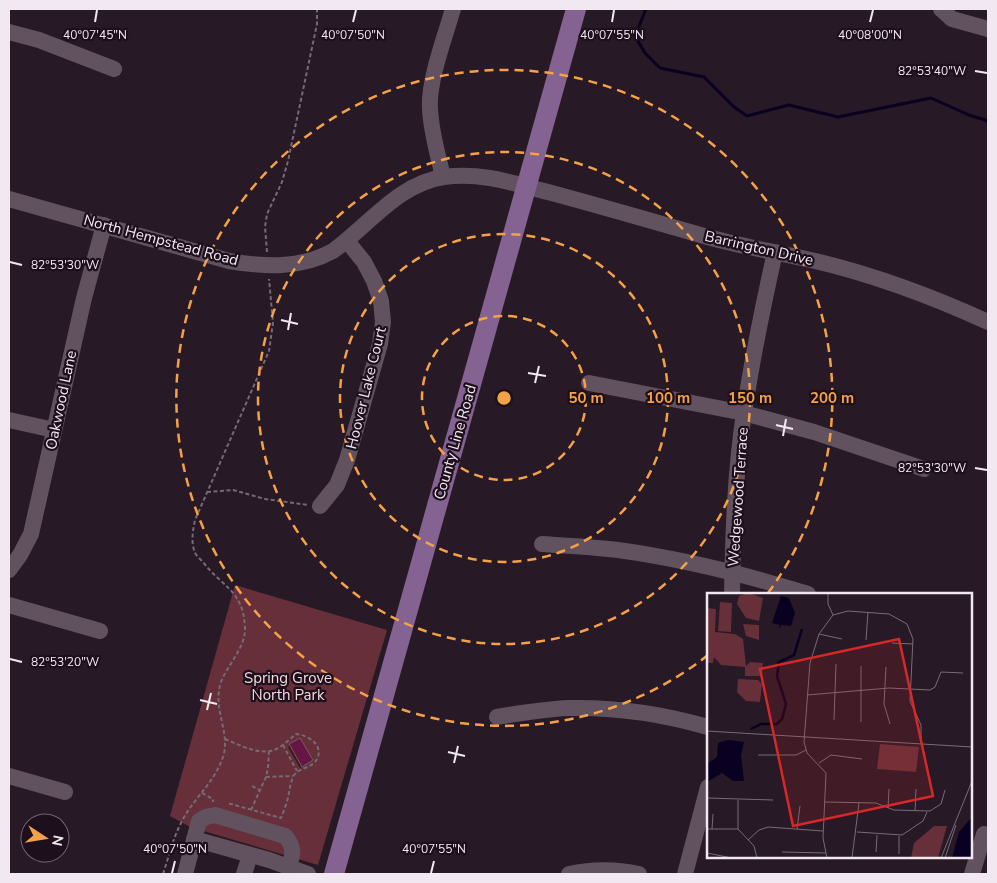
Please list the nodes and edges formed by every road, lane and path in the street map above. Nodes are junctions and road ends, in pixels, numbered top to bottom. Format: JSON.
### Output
{"nodes":[{"id":1,"x":317,"y":9,"type":"edge"},
{"id":2,"x":453,"y":9,"type":"edge"},
{"id":3,"x":576,"y":9,"type":"edge"},
{"id":4,"x":941,"y":9,"type":"edge"},
{"id":5,"x":988,"y":29,"type":"edge"},
{"id":6,"x":9,"y":32,"type":"edge"},
{"id":7,"x":114,"y":69,"type":"dead end"},
{"id":8,"x":443,"y":177,"type":"junction"},
{"id":9,"x":526,"y":186,"type":"junction"},
{"id":10,"x":9,"y":199,"type":"edge"},
{"id":11,"x":104,"y":225,"type":"junction"},
{"id":12,"x":347,"y":241,"type":"junction"},
{"id":13,"x":776,"y":252,"type":"junction"},
{"id":14,"x":268,"y":265,"type":"junction"},
{"id":15,"x":988,"y":322,"type":"edge"},
{"id":16,"x":589,"y":383,"type":"dead end"},
{"id":17,"x":744,"y":413,"type":"junction"},
{"id":18,"x":9,"y":420,"type":"edge"},
{"id":19,"x":54,"y":430,"type":"junction"},
{"id":20,"x":924,"y":469,"type":"dead end"},
{"id":21,"x":207,"y":492,"type":"junction"},
{"id":22,"x":320,"y":506,"type":"joint"},
{"id":23,"x":542,"y":544,"type":"dead end"},
{"id":24,"x":9,"y":570,"type":"edge"},
{"id":25,"x":732,"y":573,"type":"junction"},
{"id":26,"x":732,"y":593,"type":"edge"},
{"id":27,"x":804,"y":593,"type":"edge"},
{"id":28,"x":9,"y":605,"type":"edge"},
{"id":29,"x":100,"y":631,"type":"dead end"},
{"id":30,"x":497,"y":717,"type":"dead end"},
{"id":31,"x":707,"y":727,"type":"edge"},
{"id":32,"x":225,"y":739,"type":"junction"},
{"id":33,"x":283,"y":745,"type":"junction"},
{"id":34,"x":269,"y":751,"type":"junction"},
{"id":35,"x":297,"y":772,"type":"junction"},
{"id":36,"x":9,"y":776,"type":"edge"},
{"id":37,"x":293,"y":776,"type":"junction"},
{"id":38,"x":266,"y":777,"type":"junction"},
{"id":39,"x":252,"y":786,"type":"dead end"},
{"id":40,"x":259,"y":790,"type":"junction"},
{"id":41,"x":707,"y":791,"type":"edge"},
{"id":42,"x":65,"y":792,"type":"dead end"},
{"id":43,"x":222,"y":802,"type":"dead end"},
{"id":44,"x":251,"y":810,"type":"junction"},
{"id":45,"x":984,"y":834,"type":"dead end"},
{"id":46,"x":194,"y":839,"type":"junction"},
{"id":47,"x":250,"y":854,"type":"junction"},
{"id":48,"x":289,"y":868,"type":"junction"},
{"id":49,"x":163,"y":874,"type":"edge"},
{"id":50,"x":185,"y":874,"type":"edge"},
{"id":51,"x":244,"y":874,"type":"edge"},
{"id":52,"x":308,"y":874,"type":"edge"},
{"id":53,"x":334,"y":874,"type":"edge"},
{"id":54,"x":569,"y":874,"type":"edge"},
{"id":55,"x":639,"y":874,"type":"edge"},
{"id":56,"x":685,"y":874,"type":"edge"},
{"id":57,"x":972,"y":874,"type":"edge"}],
"edges":[{"from":1,"to":14,"type":"path"},
{"from":2,"to":8,"type":"street"},
{"from":3,"to":9,"type":"main road","name":"County Line Road"},
{"from":4,"to":5,"type":"street"},
{"from":6,"to":7,"type":"street"},
{"from":8,"to":9,"type":"street","name":"North Hempstead Road"},
{"from":8,"to":12,"type":"street","name":"North Hempstead Road"},
{"from":9,"to":13,"type":"street","name":"Barrington Drive"},
{"from":9,"to":53,"type":"main road","name":"County Line Road"},
{"from":10,"to":11,"type":"street","name":"North Hempstead Road"},
{"from":11,"to":14,"type":"street","name":"North Hempstead Road"},
{"from":11,"to":19,"type":"street","name":"Oakwood Lane"},
{"from":12,"to":14,"type":"street","name":"North Hempstead Road"},
{"from":12,"to":22,"type":"street","name":"Hoover Lake Court"},
{"from":13,"to":15,"type":"street","name":"Barrington Drive"},
{"from":13,"to":17,"type":"street","name":"Wedgewood Terrace"},
{"from":14,"to":21,"type":"path"},
{"from":16,"to":17,"type":"street"},
{"from":17,"to":20,"type":"street"},
{"from":17,"to":25,"type":"street","name":"Wedgewood Terrace"},
{"from":18,"to":19,"type":"street"},
{"from":19,"to":24,"type":"street","name":"Oakwood Lane"},
{"from":21,"to":22,"type":"path"},
{"from":21,"to":32,"type":"path"},
{"from":23,"to":25,"type":"street"},
{"from":25,"to":26,"type":"street","name":"Wedgewood Terrace"},
{"from":25,"to":27,"type":"street"},
{"from":28,"to":29,"type":"street"},
{"from":30,"to":31,"type":"street"},
{"from":32,"to":34,"type":"path"},
{"from":32,"to":49,"type":"path"},
{"from":33,"to":34,"type":"path"},
{"from":33,"to":35,"type":"path"},
{"from":33,"to":35,"type":"path"},
{"from":34,"to":38,"type":"path"},
{"from":35,"to":37,"type":"path"},
{"from":36,"to":42,"type":"street"},
{"from":37,"to":38,"type":"path"},
{"from":37,"to":44,"type":"path"},
{"from":38,"to":40,"type":"path"},
{"from":39,"to":40,"type":"path"},
{"from":40,"to":44,"type":"path"},
{"from":41,"to":56,"type":"street"},
{"from":43,"to":44,"type":"path"},
{"from":45,"to":57,"type":"street"},
{"from":46,"to":47,"type":"street"},
{"from":46,"to":48,"type":"street"},
{"from":46,"to":50,"type":"street"},
{"from":47,"to":48,"type":"street"},
{"from":47,"to":51,"type":"street"},
{"from":48,"to":52,"type":"street"},
{"from":54,"to":55,"type":"street"}]}
